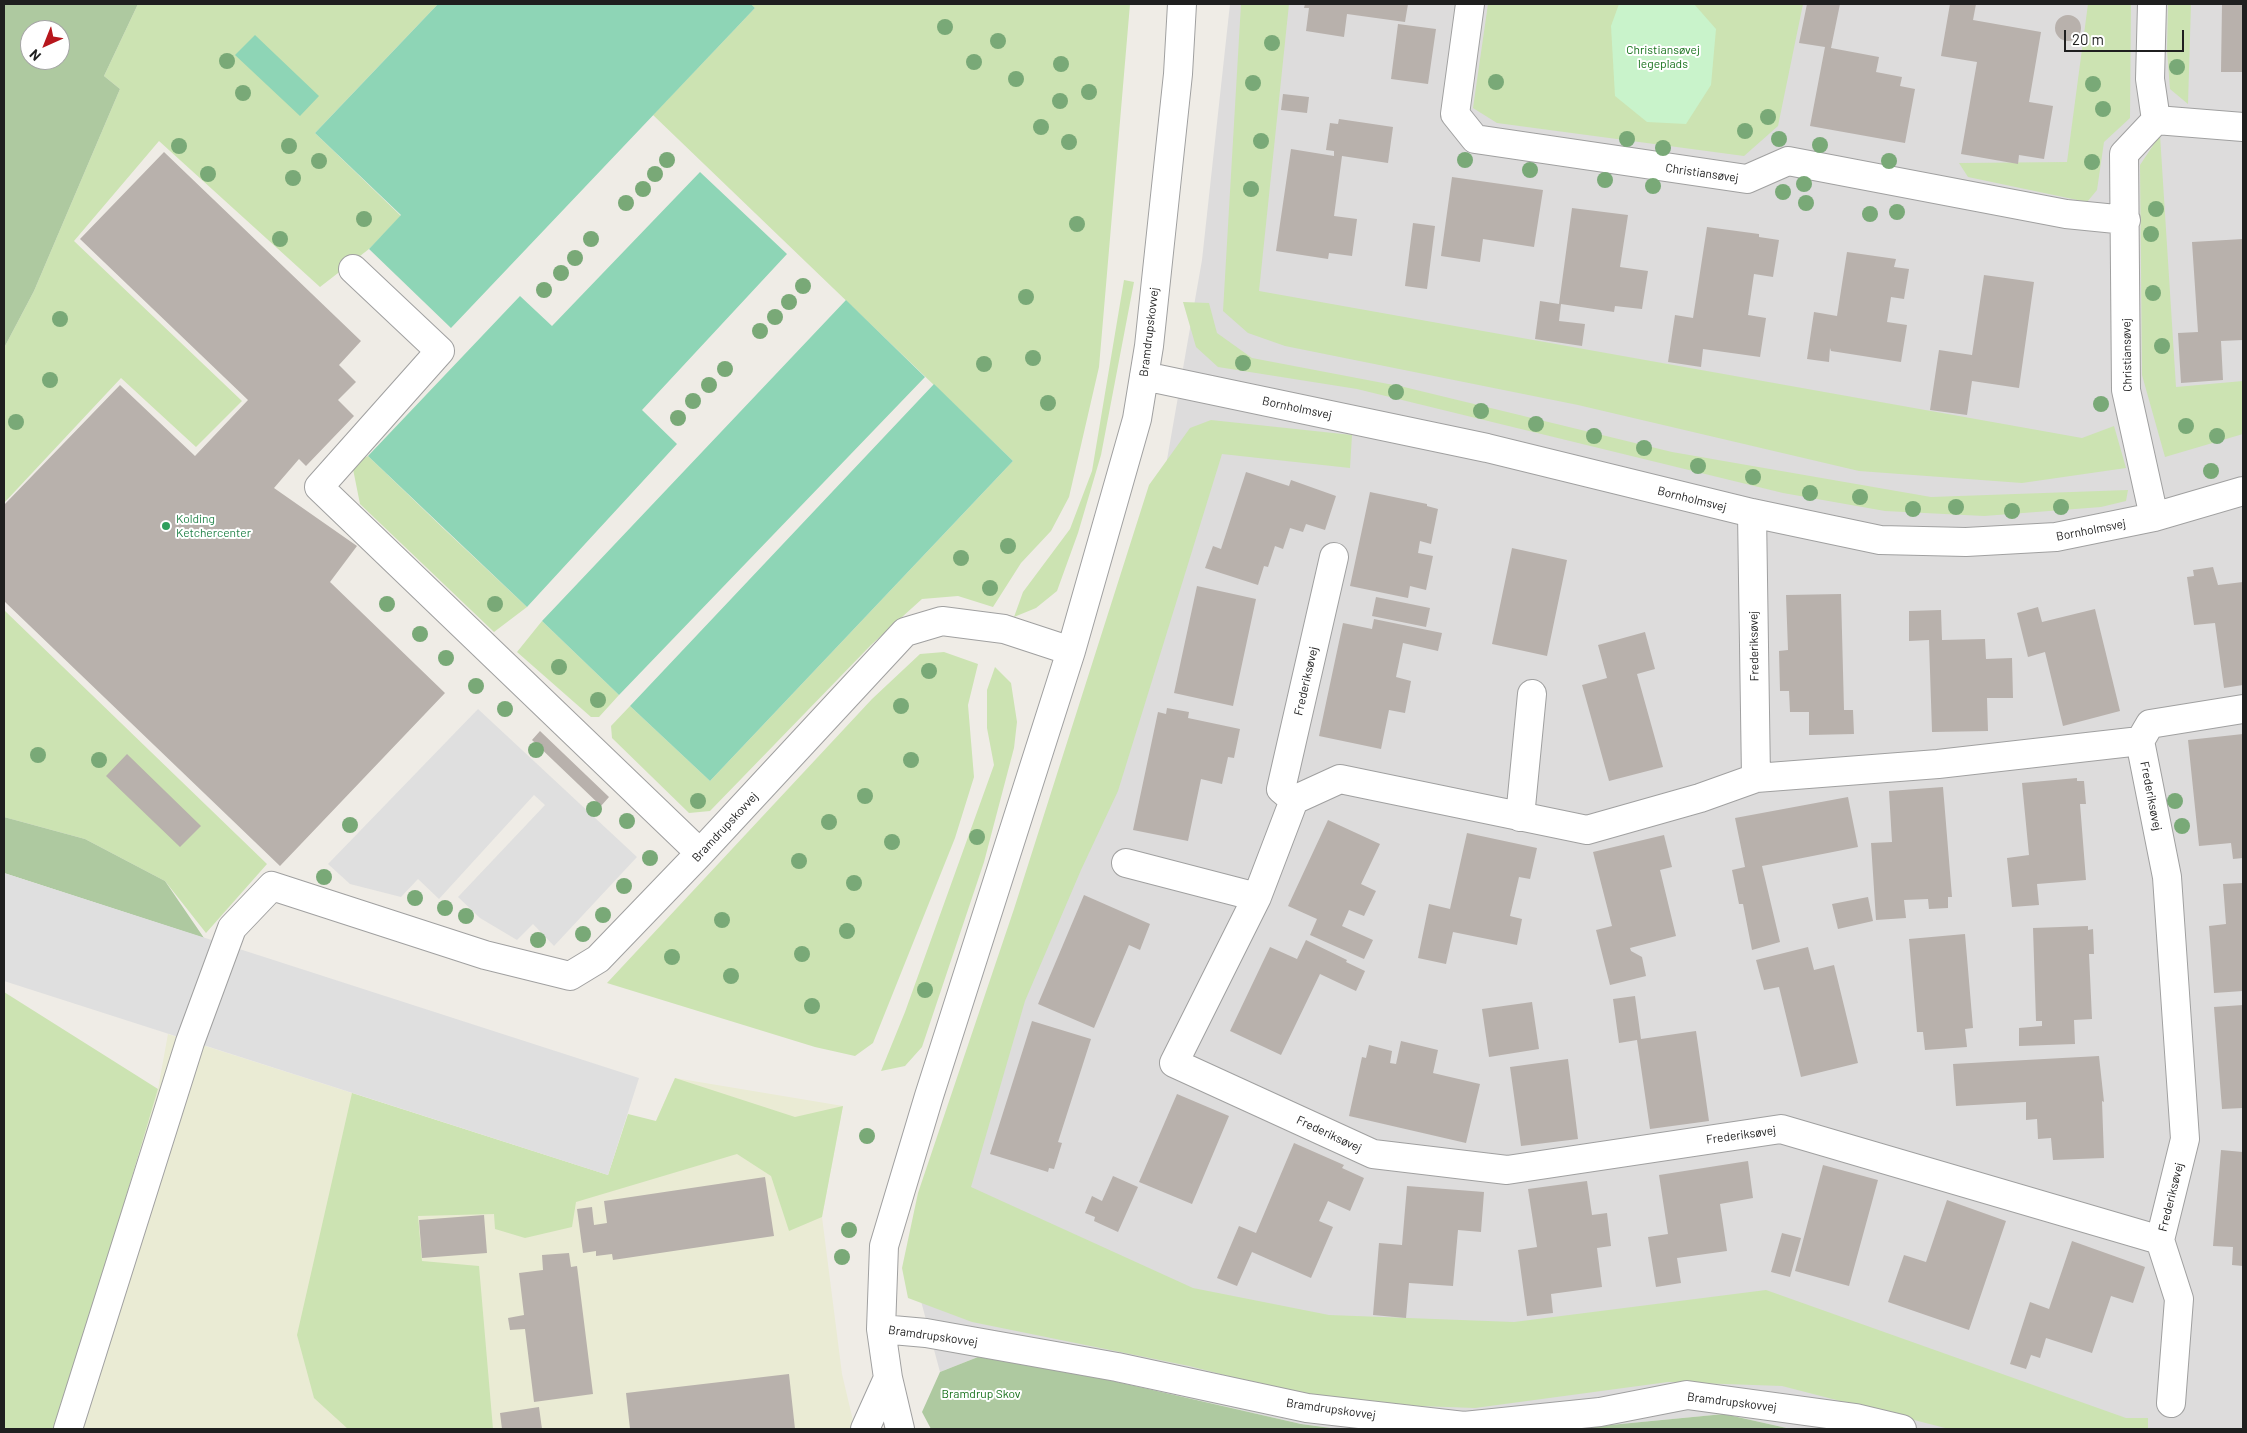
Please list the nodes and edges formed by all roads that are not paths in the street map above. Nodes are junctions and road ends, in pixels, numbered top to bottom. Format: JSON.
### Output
{"nodes":[{"id":1,"x":1182,"y":4,"type":"edge"},
{"id":2,"x":1470,"y":4,"type":"edge"},
{"id":3,"x":2152,"y":4,"type":"edge"},
{"id":4,"x":2156,"y":120,"type":"junction"},
{"id":5,"x":2243,"y":127,"type":"edge"},
{"id":6,"x":2126,"y":220,"type":"junction"},
{"id":7,"x":353,"y":269,"type":"dead end"},
{"id":8,"x":1144,"y":376,"type":"junction"},
{"id":9,"x":2243,"y":491,"type":"edge"},
{"id":10,"x":1752,"y":513,"type":"junction"},
{"id":11,"x":2154,"y":517,"type":"junction"},
{"id":12,"x":1334,"y":557,"type":"dead end"},
{"id":13,"x":1071,"y":651,"type":"junction"},
{"id":14,"x":1532,"y":694,"type":"dead end"},
{"id":15,"x":2243,"y":709,"type":"edge"},
{"id":16,"x":2140,"y":741,"type":"junction"},
{"id":17,"x":1756,"y":778,"type":"junction"},
{"id":18,"x":1294,"y":800,"type":"junction"},
{"id":19,"x":1520,"y":817,"type":"junction"},
{"id":20,"x":700,"y":854,"type":"junction"},
{"id":21,"x":1126,"y":863,"type":"dead end"},
{"id":22,"x":1257,"y":898,"type":"junction"},
{"id":23,"x":2160,"y":1240,"type":"junction"},
{"id":24,"x":882,"y":1329,"type":"junction"},
{"id":25,"x":888,"y":1378,"type":"junction"},
{"id":26,"x":2171,"y":1403,"type":"dead end"},
{"id":27,"x":68,"y":1429,"type":"edge"},
{"id":28,"x":865,"y":1429,"type":"edge"},
{"id":29,"x":900,"y":1429,"type":"edge"},
{"id":30,"x":1902,"y":1429,"type":"edge"}],
"edges":[{"from":1,"to":8,"type":"street","name":"Bramdrupskovvej"},
{"from":2,"to":6,"type":"street","name":"Christiansøvej"},
{"from":3,"to":4,"type":"street"},
{"from":4,"to":5,"type":"street"},
{"from":4,"to":6,"type":"street","name":"Christiansøvej"},
{"from":6,"to":11,"type":"street","name":"Christiansøvej"},
{"from":7,"to":20,"type":"street"},
{"from":8,"to":10,"type":"street","name":"Bornholmsvej"},
{"from":8,"to":13,"type":"street","name":"Bramdrupskovvej"},
{"from":9,"to":11,"type":"street","name":"Bornholmsvej"},
{"from":10,"to":11,"type":"street","name":"Bornholmsvej"},
{"from":10,"to":17,"type":"street","name":"Frederiksøvej"},
{"from":12,"to":18,"type":"street","name":"Frederiksøvej"},
{"from":13,"to":20,"type":"street","name":"Bramdrupskovvej"},
{"from":13,"to":24,"type":"street","name":"Bramdrupskovvej"},
{"from":14,"to":19,"type":"street"},
{"from":15,"to":16,"type":"street"},
{"from":16,"to":17,"type":"street"},
{"from":16,"to":23,"type":"street","name":"Frederiksøvej"},
{"from":17,"to":19,"type":"street"},
{"from":18,"to":19,"type":"street"},
{"from":18,"to":22,"type":"street","name":"Frederiksøvej"},
{"from":20,"to":27,"type":"street","name":"Bramdrupskovvej"},
{"from":21,"to":22,"type":"street"},
{"from":22,"to":23,"type":"street","name":"Frederiksøvej"},
{"from":23,"to":26,"type":"street"},
{"from":24,"to":25,"type":"street","name":"Bramdrupskovvej"},
{"from":24,"to":30,"type":"street","name":"Bramdrupskovvej"},
{"from":25,"to":28,"type":"street"},
{"from":25,"to":29,"type":"street","name":"Bramdrupskovvej"}]}
